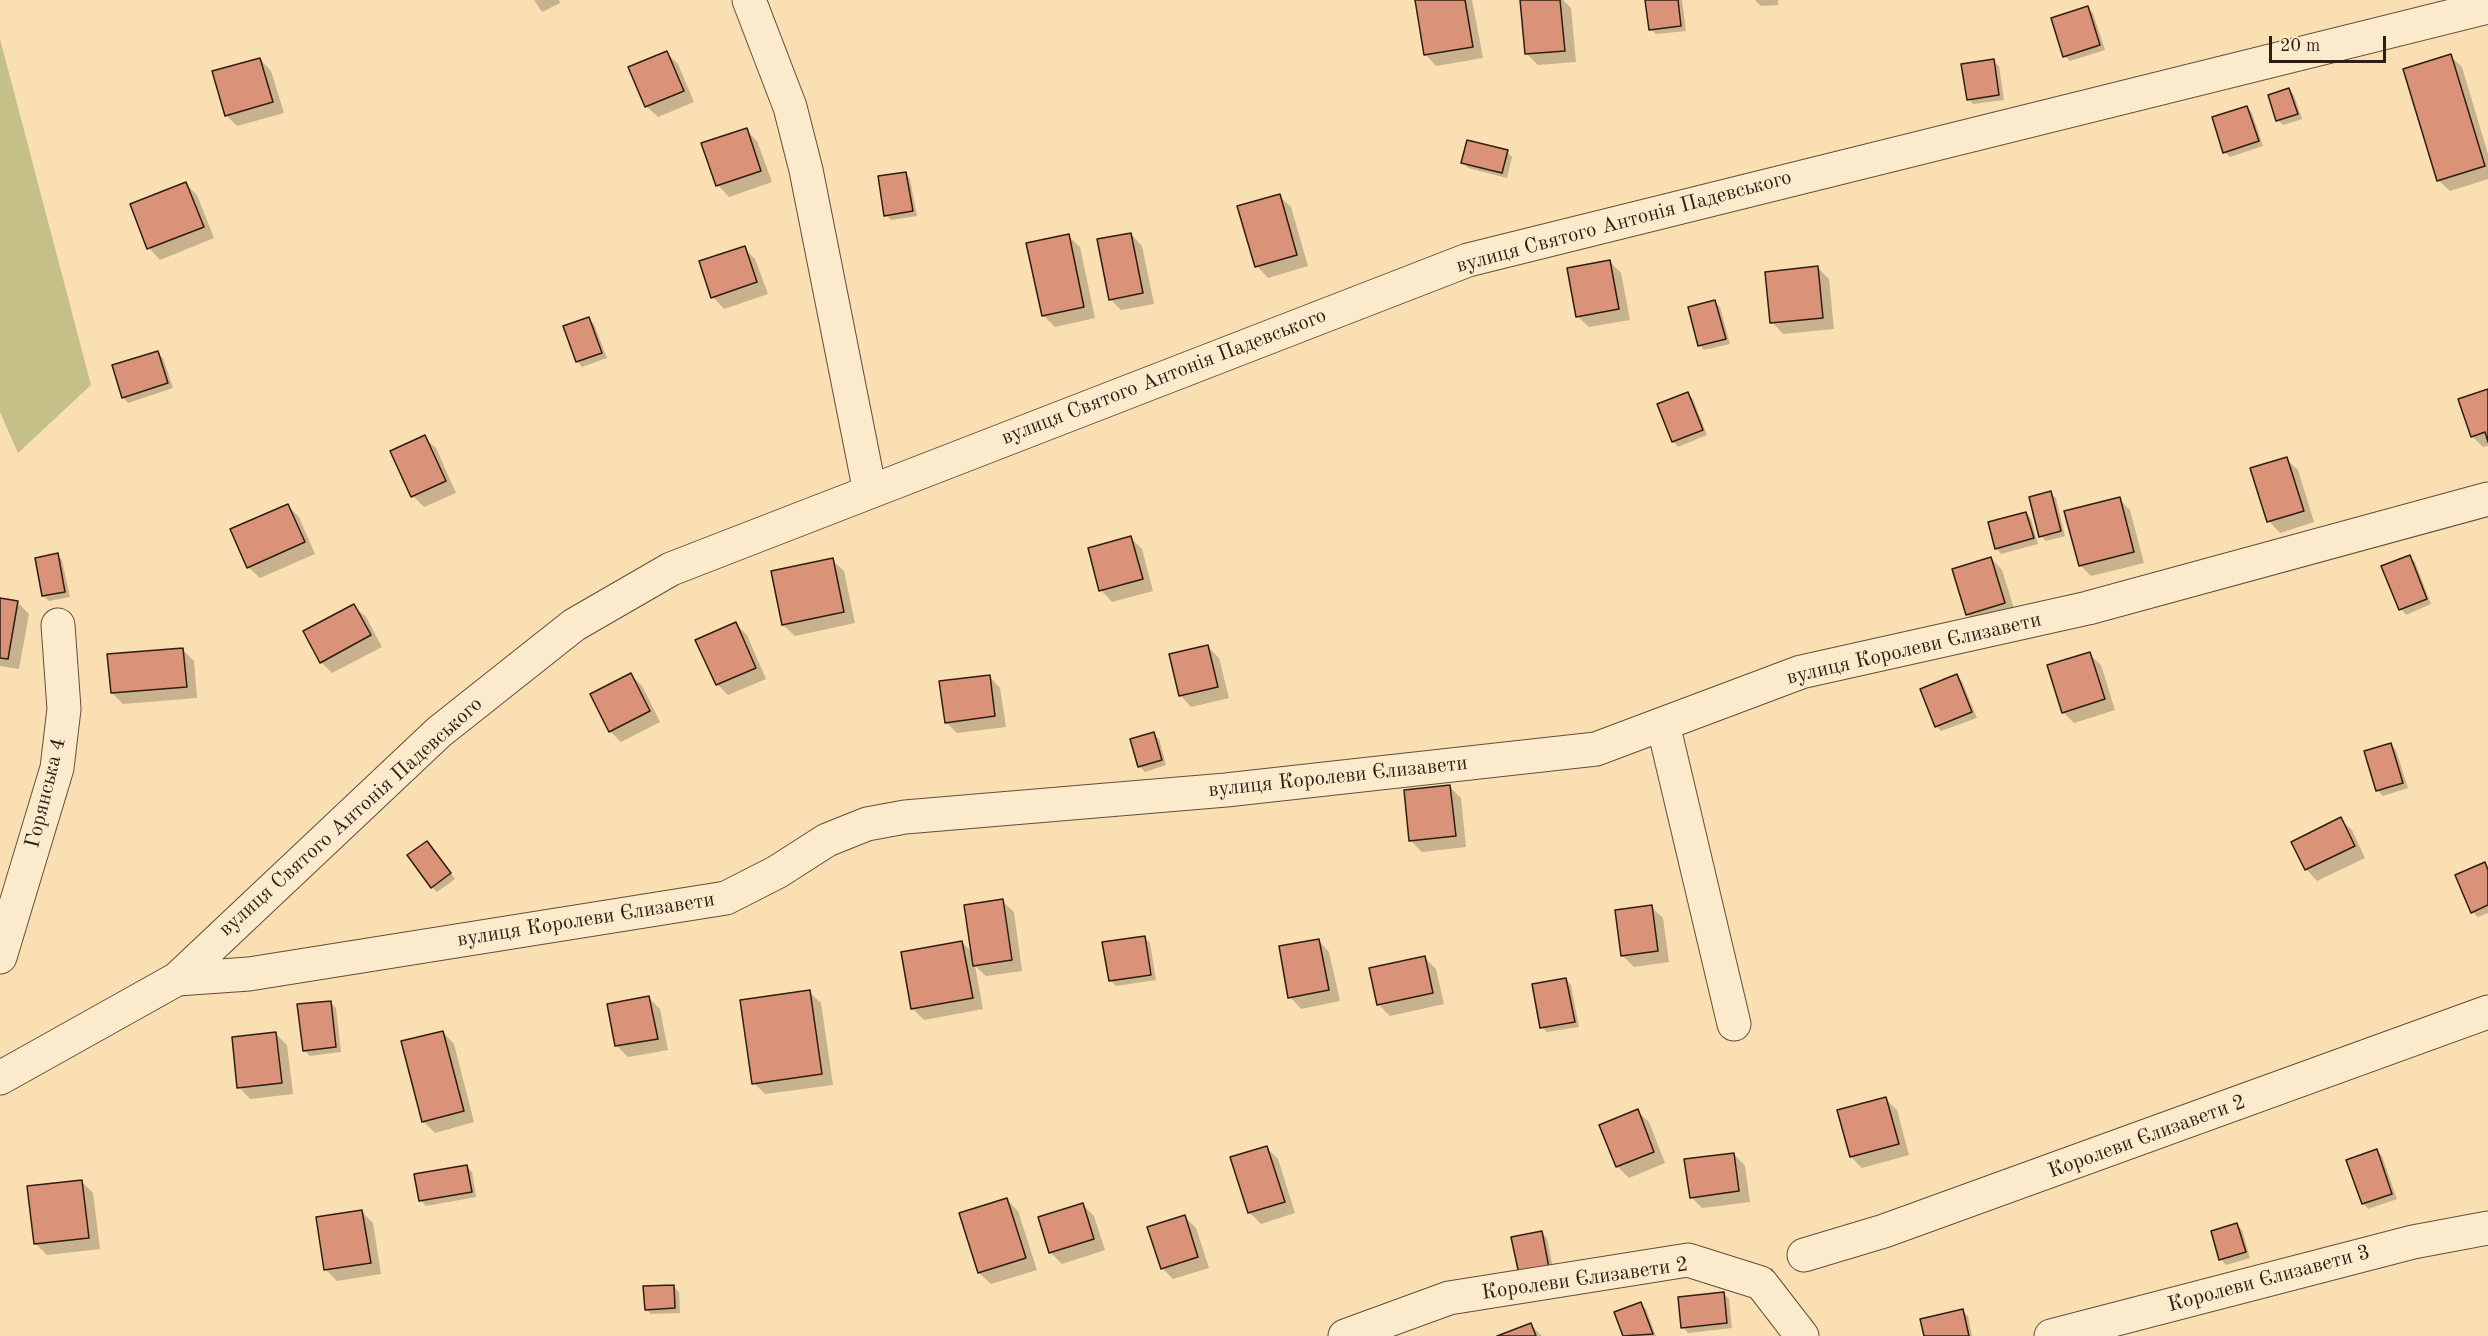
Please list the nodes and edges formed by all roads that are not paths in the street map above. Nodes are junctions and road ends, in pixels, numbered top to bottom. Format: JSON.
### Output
{"nodes":[{"id":1,"x":749,"y":0,"type":"edge"},
{"id":2,"x":2488,"y":7,"type":"edge"},
{"id":3,"x":870,"y":492,"type":"junction"},
{"id":4,"x":2488,"y":500,"type":"edge"},
{"id":5,"x":58,"y":625,"type":"dead end"},
{"id":6,"x":1663,"y":724,"type":"junction"},
{"id":7,"x":0,"y":957,"type":"edge"},
{"id":8,"x":177,"y":979,"type":"junction"},
{"id":9,"x":2488,"y":1012,"type":"edge"},
{"id":10,"x":1734,"y":1024,"type":"dead end"},
{"id":11,"x":0,"y":1078,"type":"edge"},
{"id":12,"x":2488,"y":1228,"type":"edge"},
{"id":13,"x":1804,"y":1255,"type":"dead end"},
{"id":14,"x":1346,"y":1336,"type":"edge"},
{"id":15,"x":1802,"y":1336,"type":"edge"},
{"id":16,"x":2051,"y":1336,"type":"edge"}],
"edges":[{"from":1,"to":3,"type":"street"},
{"from":2,"to":3,"type":"street","name":"вулиця Святого Антонія Падевського"},
{"from":3,"to":8,"type":"street","name":"вулиця Святого Антонія Падевського"},
{"from":4,"to":6,"type":"street","name":"вулиця Королеви Єлизавети"},
{"from":5,"to":7,"type":"street","name":"Горянська 4"},
{"from":6,"to":8,"type":"street","name":"вулиця Королеви Єлизавети"},
{"from":6,"to":10,"type":"street"},
{"from":8,"to":11,"type":"street","name":"вулиця Святого Антонія Падевського"},
{"from":9,"to":13,"type":"street","name":"Королеви Єлизавети 2"},
{"from":12,"to":16,"type":"street","name":"Королеви Єлизавети 3"},
{"from":14,"to":15,"type":"street","name":"Королеви Єлизавети 2"}]}
